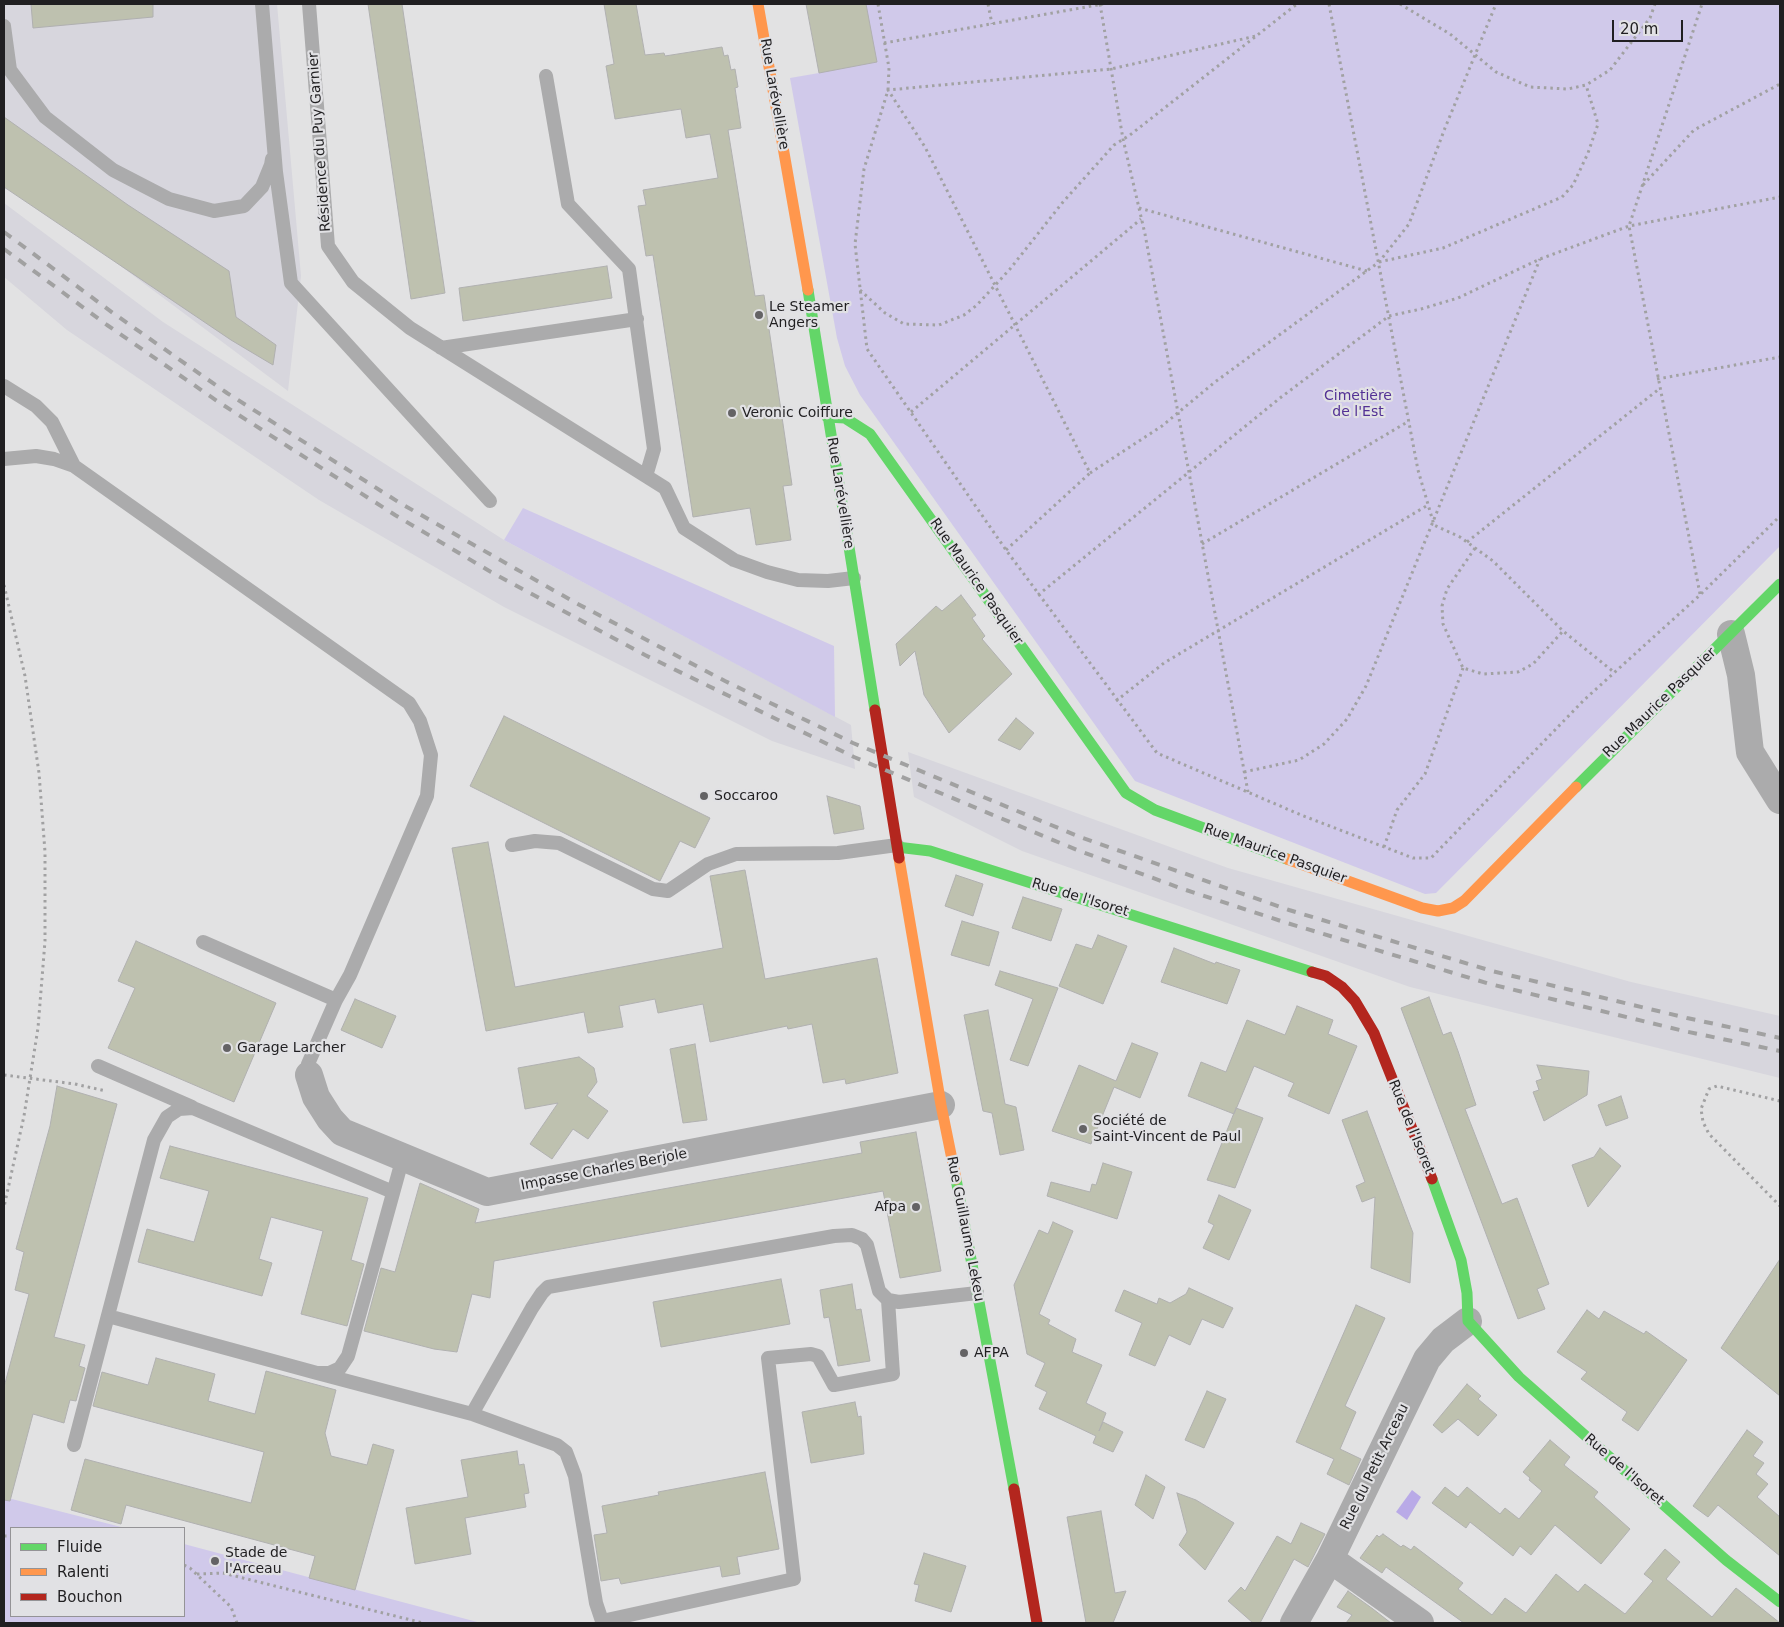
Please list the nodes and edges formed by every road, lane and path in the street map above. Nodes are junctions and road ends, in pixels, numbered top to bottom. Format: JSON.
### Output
{"nodes":[{"id":1,"x":262,"y":4,"type":"edge"},
{"id":2,"x":309,"y":4,"type":"edge"},
{"id":3,"x":758,"y":4,"type":"edge"},
{"id":4,"x":878,"y":4,"type":"edge"},
{"id":5,"x":988,"y":4,"type":"edge"},
{"id":6,"x":1101,"y":4,"type":"edge"},
{"id":7,"x":1297,"y":4,"type":"edge"},
{"id":8,"x":1329,"y":4,"type":"edge"},
{"id":9,"x":1400,"y":4,"type":"edge"},
{"id":10,"x":1496,"y":4,"type":"edge"},
{"id":11,"x":1654,"y":4,"type":"edge"},
{"id":12,"x":1702,"y":4,"type":"edge"},
{"id":13,"x":992,"y":24,"type":"junction"},
{"id":14,"x":4,"y":26,"type":"edge"},
{"id":15,"x":1256,"y":36,"type":"junction"},
{"id":16,"x":884,"y":43,"type":"junction"},
{"id":17,"x":1475,"y":55,"type":"junction"},
{"id":18,"x":1111,"y":69,"type":"junction"},
{"id":19,"x":546,"y":76,"type":"dead end"},
{"id":20,"x":1780,"y":84,"type":"edge"},
{"id":21,"x":1586,"y":85,"type":"junction"},
{"id":22,"x":269,"y":86,"type":"junction"},
{"id":23,"x":888,"y":90,"type":"junction"},
{"id":24,"x":1124,"y":139,"type":"junction"},
{"id":25,"x":1641,"y":187,"type":"junction"},
{"id":26,"x":1780,"y":197,"type":"edge"},
{"id":27,"x":1139,"y":208,"type":"junction"},
{"id":28,"x":1141,"y":218,"type":"junction"},
{"id":29,"x":1629,"y":226,"type":"junction"},
{"id":30,"x":1540,"y":259,"type":"junction"},
{"id":31,"x":1379,"y":262,"type":"junction"},
{"id":32,"x":1367,"y":271,"type":"junction"},
{"id":33,"x":995,"y":285,"type":"junction"},
{"id":34,"x":860,"y":290,"type":"junction"},
{"id":35,"x":1389,"y":316,"type":"junction"},
{"id":36,"x":637,"y":319,"type":"junction"},
{"id":37,"x":1014,"y":325,"type":"junction"},
{"id":38,"x":441,"y":348,"type":"junction"},
{"id":39,"x":1780,"y":357,"type":"edge"},
{"id":40,"x":1657,"y":379,"type":"junction"},
{"id":41,"x":4,"y":386,"type":"edge"},
{"id":42,"x":1659,"y":390,"type":"junction"},
{"id":43,"x":910,"y":412,"type":"junction"},
{"id":44,"x":1178,"y":413,"type":"junction"},
{"id":45,"x":828,"y":417,"type":"junction"},
{"id":46,"x":1409,"y":421,"type":"junction"},
{"id":47,"x":4,"y":459,"type":"edge"},
{"id":48,"x":74,"y":466,"type":"junction"},
{"id":49,"x":1189,"y":472,"type":"junction"},
{"id":50,"x":1090,"y":473,"type":"junction"},
{"id":51,"x":646,"y":476,"type":"junction"},
{"id":52,"x":490,"y":501,"type":"dead end"},
{"id":53,"x":1428,"y":504,"type":"junction"},
{"id":54,"x":1780,"y":516,"type":"edge"},
{"id":55,"x":1434,"y":524,"type":"junction"},
{"id":56,"x":1467,"y":542,"type":"junction"},
{"id":57,"x":1202,"y":544,"type":"junction"},
{"id":58,"x":1475,"y":548,"type":"junction"},
{"id":59,"x":1006,"y":550,"type":"junction"},
{"id":60,"x":854,"y":578,"type":"junction"},
{"id":61,"x":1780,"y":584,"type":"edge"},
{"id":62,"x":4,"y":585,"type":"edge"},
{"id":63,"x":1038,"y":595,"type":"junction"},
{"id":64,"x":1700,"y":595,"type":"junction"},
{"id":65,"x":1563,"y":630,"type":"junction"},
{"id":66,"x":1218,"y":631,"type":"junction"},
{"id":67,"x":1731,"y":634,"type":"junction"},
{"id":68,"x":1463,"y":668,"type":"junction"},
{"id":69,"x":1615,"y":673,"type":"junction"},
{"id":70,"x":1116,"y":701,"type":"junction"},
{"id":71,"x":1244,"y":772,"type":"junction"},
{"id":72,"x":1248,"y":793,"type":"junction"},
{"id":73,"x":1780,"y":800,"type":"edge"},
{"id":74,"x":896,"y":842,"type":"junction"},
{"id":75,"x":512,"y":846,"type":"dead end"},
{"id":76,"x":1384,"y":847,"type":"junction"},
{"id":77,"x":203,"y":942,"type":"dead end"},
{"id":78,"x":336,"y":1000,"type":"junction"},
{"id":79,"x":98,"y":1066,"type":"dead end"},
{"id":80,"x":4,"y":1076,"type":"edge"},
{"id":81,"x":309,"y":1076,"type":"joint"},
{"id":82,"x":103,"y":1091,"type":"dead end"},
{"id":83,"x":1780,"y":1100,"type":"edge"},
{"id":84,"x":941,"y":1105,"type":"junction"},
{"id":85,"x":193,"y":1108,"type":"junction"},
{"id":86,"x":403,"y":1157,"type":"junction"},
{"id":87,"x":393,"y":1192,"type":"junction"},
{"id":88,"x":1780,"y":1206,"type":"edge"},
{"id":89,"x":4,"y":1207,"type":"edge"},
{"id":90,"x":977,"y":1293,"type":"junction"},
{"id":91,"x":888,"y":1300,"type":"junction"},
{"id":92,"x":108,"y":1316,"type":"junction"},
{"id":93,"x":1468,"y":1321,"type":"junction"},
{"id":94,"x":317,"y":1373,"type":"junction"},
{"id":95,"x":472,"y":1414,"type":"junction"},
{"id":96,"x":74,"y":1445,"type":"dead end"},
{"id":97,"x":1330,"y":1559,"type":"junction"},
{"id":98,"x":185,"y":1566,"type":"edge"},
{"id":99,"x":196,"y":1574,"type":"junction"},
{"id":100,"x":1780,"y":1602,"type":"edge"},
{"id":101,"x":237,"y":1623,"type":"edge"},
{"id":102,"x":422,"y":1623,"type":"edge"},
{"id":103,"x":1037,"y":1623,"type":"edge"},
{"id":104,"x":1294,"y":1623,"type":"edge"},
{"id":105,"x":1420,"y":1623,"type":"edge"}],
"edges":[{"from":1,"to":22,"type":"lane"},
{"from":2,"to":38,"type":"lane","name":"Résidence du Puy Garnier"},
{"from":3,"to":45,"type":"street","name":"Rue Larévellière"},
{"from":4,"to":16,"type":"path"},
{"from":5,"to":13,"type":"path"},
{"from":6,"to":13,"type":"path"},
{"from":6,"to":18,"type":"path"},
{"from":7,"to":15,"type":"path"},
{"from":8,"to":31,"type":"path"},
{"from":9,"to":17,"type":"path"},
{"from":10,"to":17,"type":"path"},
{"from":11,"to":21,"type":"path"},
{"from":12,"to":25,"type":"path"},
{"from":13,"to":16,"type":"path"},
{"from":14,"to":22,"type":"lane"},
{"from":15,"to":18,"type":"path"},
{"from":15,"to":24,"type":"path"},
{"from":16,"to":23,"type":"path"},
{"from":17,"to":21,"type":"path"},
{"from":17,"to":31,"type":"path"},
{"from":18,"to":23,"type":"path"},
{"from":18,"to":24,"type":"path"},
{"from":19,"to":36,"type":"lane"},
{"from":20,"to":25,"type":"path"},
{"from":21,"to":31,"type":"path"},
{"from":22,"to":52,"type":"lane"},
{"from":23,"to":33,"type":"path"},
{"from":23,"to":34,"type":"path"},
{"from":24,"to":27,"type":"path"},
{"from":24,"to":33,"type":"path"},
{"from":25,"to":29,"type":"path"},
{"from":26,"to":29,"type":"path"},
{"from":27,"to":28,"type":"path"},
{"from":27,"to":32,"type":"path"},
{"from":28,"to":37,"type":"path"},
{"from":28,"to":44,"type":"path"},
{"from":29,"to":30,"type":"path"},
{"from":29,"to":40,"type":"path"},
{"from":30,"to":35,"type":"path"},
{"from":30,"to":55,"type":"path"},
{"from":31,"to":32,"type":"path"},
{"from":31,"to":35,"type":"path"},
{"from":32,"to":44,"type":"path"},
{"from":33,"to":34,"type":"path"},
{"from":33,"to":37,"type":"path"},
{"from":34,"to":43,"type":"path"},
{"from":35,"to":46,"type":"path"},
{"from":35,"to":49,"type":"path"},
{"from":36,"to":38,"type":"lane"},
{"from":36,"to":51,"type":"lane"},
{"from":37,"to":43,"type":"path"},
{"from":37,"to":50,"type":"path"},
{"from":38,"to":51,"type":"lane","name":"Résidence du Puy Garnier"},
{"from":39,"to":40,"type":"path"},
{"from":40,"to":42,"type":"path"},
{"from":41,"to":48,"type":"lane"},
{"from":42,"to":56,"type":"path"},
{"from":42,"to":64,"type":"path"},
{"from":43,"to":59,"type":"path"},
{"from":44,"to":49,"type":"path"},
{"from":44,"to":50,"type":"path"},
{"from":45,"to":60,"type":"street","name":"Rue Larévellière"},
{"from":45,"to":67,"type":"street","name":"Rue Maurice Pasquier"},
{"from":46,"to":53,"type":"path"},
{"from":46,"to":57,"type":"path"},
{"from":47,"to":48,"type":"lane"},
{"from":48,"to":78,"type":"lane"},
{"from":49,"to":57,"type":"path"},
{"from":49,"to":63,"type":"path"},
{"from":50,"to":59,"type":"path"},
{"from":51,"to":60,"type":"lane","name":"Résidence du Puy Garnier"},
{"from":53,"to":55,"type":"path"},
{"from":53,"to":66,"type":"path"},
{"from":54,"to":64,"type":"path"},
{"from":55,"to":56,"type":"path"},
{"from":55,"to":71,"type":"path"},
{"from":56,"to":58,"type":"path"},
{"from":57,"to":66,"type":"path"},
{"from":58,"to":65,"type":"path"},
{"from":58,"to":68,"type":"path"},
{"from":59,"to":63,"type":"path"},
{"from":60,"to":74,"type":"street","name":"Rue Larévellière"},
{"from":61,"to":67,"type":"street","name":"Rue Maurice Pasquier"},
{"from":62,"to":89,"type":"path"},
{"from":63,"to":70,"type":"path"},
{"from":64,"to":69,"type":"path"},
{"from":65,"to":68,"type":"path"},
{"from":65,"to":69,"type":"path"},
{"from":66,"to":70,"type":"path"},
{"from":66,"to":71,"type":"path"},
{"from":67,"to":73,"type":"street"},
{"from":68,"to":76,"type":"path"},
{"from":69,"to":76,"type":"path"},
{"from":70,"to":72,"type":"path"},
{"from":71,"to":72,"type":"path"},
{"from":72,"to":76,"type":"path"},
{"from":74,"to":75,"type":"lane"},
{"from":74,"to":84,"type":"street","name":"Rue Guillaume Lekeu"},
{"from":74,"to":93,"type":"street","name":"Rue de l'Isoret"},
{"from":77,"to":78,"type":"lane"},
{"from":78,"to":81,"type":"lane"},
{"from":79,"to":85,"type":"lane"},
{"from":80,"to":82,"type":"path","bridge":true},
{"from":81,"to":86,"type":"street","name":"Impasse Charles Berjole"},
{"from":83,"to":88,"type":"path"},
{"from":84,"to":86,"type":"street","name":"Impasse Charles Berjole"},
{"from":84,"to":90,"type":"street","name":"Rue Guillaume Lekeu"},
{"from":85,"to":87,"type":"lane"},
{"from":85,"to":92,"type":"lane"},
{"from":86,"to":87,"type":"lane"},
{"from":87,"to":94,"type":"lane"},
{"from":90,"to":91,"type":"lane"},
{"from":90,"to":103,"type":"street","name":"Rue Guillaume Lekeu"},
{"from":91,"to":95,"type":"lane"},
{"from":91,"to":95,"type":"lane"},
{"from":92,"to":94,"type":"lane"},
{"from":92,"to":96,"type":"lane"},
{"from":93,"to":97,"type":"street","name":"Rue du Petit Arceau"},
{"from":93,"to":100,"type":"street","name":"Rue de l'Isoret"},
{"from":94,"to":95,"type":"lane"},
{"from":97,"to":104,"type":"street","name":"Rue du Petit Arceau"},
{"from":97,"to":105,"type":"street"},
{"from":98,"to":99,"type":"path"},
{"from":99,"to":101,"type":"path"},
{"from":99,"to":102,"type":"path"}]}
